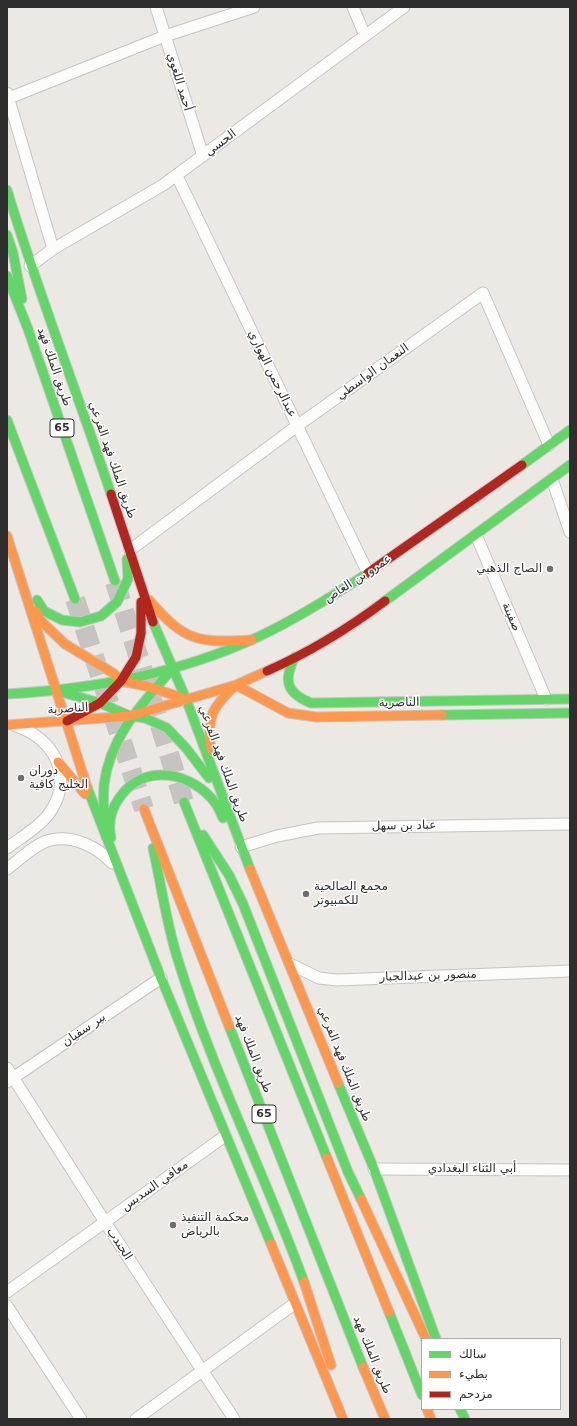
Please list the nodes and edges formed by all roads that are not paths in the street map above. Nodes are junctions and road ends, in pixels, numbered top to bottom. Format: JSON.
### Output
{"nodes":[{"id":1,"x":156,"y":7,"type":"edge"},
{"id":2,"x":254,"y":7,"type":"edge"},
{"id":3,"x":353,"y":7,"type":"edge"},
{"id":4,"x":404,"y":7,"type":"edge"},
{"id":5,"x":165,"y":36,"type":"junction"},
{"id":6,"x":365,"y":36,"type":"junction"},
{"id":7,"x":8,"y":96,"type":"edge"},
{"id":8,"x":203,"y":156,"type":"junction"},
{"id":9,"x":177,"y":176,"type":"junction"},
{"id":10,"x":7,"y":190,"type":"edge"},
{"id":11,"x":7,"y":235,"type":"edge"},
{"id":12,"x":53,"y":249,"type":"junction"},
{"id":13,"x":30,"y":266,"type":"junction"},
{"id":14,"x":7,"y":276,"type":"edge"},
{"id":15,"x":28,"y":329,"type":"junction"},
{"id":16,"x":7,"y":420,"type":"edge"},
{"id":17,"x":297,"y":426,"type":"junction"},
{"id":18,"x":570,"y":430,"type":"edge"},
{"id":19,"x":549,"y":445,"type":"junction"},
{"id":20,"x":570,"y":465,"type":"edge"},
{"id":21,"x":552,"y":479,"type":"junction"},
{"id":22,"x":124,"y":530,"type":"junction"},
{"id":23,"x":570,"y":532,"type":"edge"},
{"id":24,"x":476,"y":535,"type":"junction"},
{"id":25,"x":7,"y":536,"type":"edge"},
{"id":26,"x":9,"y":548,"type":"edge"},
{"id":27,"x":130,"y":550,"type":"junction"},
{"id":28,"x":15,"y":559,"type":"junction"},
{"id":29,"x":368,"y":573,"type":"junction"},
{"id":30,"x":20,"y":578,"type":"junction"},
{"id":31,"x":115,"y":581,"type":"tunnel mouth"},
{"id":32,"x":142,"y":590,"type":"junction"},
{"id":33,"x":75,"y":599,"type":"tunnel mouth"},
{"id":34,"x":252,"y":640,"type":"junction"},
{"id":35,"x":295,"y":657,"type":"junction"},
{"id":36,"x":173,"y":668,"type":"junction"},
{"id":37,"x":121,"y":681,"type":"junction"},
{"id":38,"x":236,"y":685,"type":"junction"},
{"id":39,"x":155,"y":689,"type":"junction"},
{"id":40,"x":58,"y":691,"type":"junction"},
{"id":41,"x":7,"y":694,"type":"edge"},
{"id":42,"x":186,"y":699,"type":"junction"},
{"id":43,"x":546,"y":699,"type":"junction"},
{"id":44,"x":570,"y":699,"type":"edge"},
{"id":45,"x":100,"y":703,"type":"junction"},
{"id":46,"x":570,"y":713,"type":"edge"},
{"id":47,"x":130,"y":716,"type":"junction"},
{"id":48,"x":67,"y":721,"type":"junction"},
{"id":49,"x":7,"y":726,"type":"edge"},
{"id":50,"x":58,"y":762,"type":"junction"},
{"id":51,"x":221,"y":792,"type":"junction"},
{"id":52,"x":93,"y":806,"type":"junction"},
{"id":53,"x":570,"y":824,"type":"edge"},
{"id":54,"x":104,"y":830,"type":"junction"},
{"id":55,"x":241,"y":847,"type":"junction"},
{"id":56,"x":7,"y":848,"type":"edge"},
{"id":57,"x":7,"y":869,"type":"edge"},
{"id":58,"x":119,"y":871,"type":"junction"},
{"id":59,"x":290,"y":964,"type":"junction"},
{"id":60,"x":570,"y":970,"type":"edge"},
{"id":61,"x":161,"y":978,"type":"junction"},
{"id":62,"x":7,"y":1068,"type":"edge"},
{"id":63,"x":10,"y":1080,"type":"edge"},
{"id":64,"x":225,"y":1136,"type":"junction"},
{"id":65,"x":374,"y":1169,"type":"junction"},
{"id":66,"x":570,"y":1170,"type":"edge"},
{"id":67,"x":105,"y":1222,"type":"junction"},
{"id":68,"x":7,"y":1292,"type":"edge"},
{"id":69,"x":294,"y":1304,"type":"junction"},
{"id":70,"x":7,"y":1306,"type":"edge"},
{"id":71,"x":426,"y":1338,"type":"edge"},
{"id":72,"x":436,"y":1338,"type":"edge"},
{"id":73,"x":202,"y":1372,"type":"junction"},
{"id":74,"x":421,"y":1393,"type":"edge"},
{"id":75,"x":80,"y":1419,"type":"edge"},
{"id":76,"x":136,"y":1419,"type":"edge"},
{"id":77,"x":234,"y":1419,"type":"edge"},
{"id":78,"x":343,"y":1419,"type":"edge"},
{"id":79,"x":347,"y":1419,"type":"edge"},
{"id":80,"x":385,"y":1419,"type":"edge"}],
"edges":[{"from":1,"to":5,"type":"street","name":"أحمد اللغوي"},
{"from":2,"to":5,"type":"street"},
{"from":3,"to":6,"type":"street"},
{"from":4,"to":6,"type":"street","name":"الحسي"},
{"from":5,"to":7,"type":"street"},
{"from":5,"to":8,"type":"street","name":"أحمد اللغوي"},
{"from":6,"to":8,"type":"street","name":"الحسي"},
{"from":7,"to":12,"type":"street"},
{"from":8,"to":9,"type":"street","name":"الحسي"},
{"from":9,"to":12,"type":"street","name":"الحسي"},
{"from":9,"to":17,"type":"street","name":"عبدالرحمن الهواري"},
{"from":10,"to":13,"type":"main road","name":"طريق الملك فهد الفرعي"},
{"from":11,"to":15,"type":"main road"},
{"from":12,"to":13,"type":"street","name":"الحسي"},
{"from":13,"to":22,"type":"main road","name":"طريق الملك فهد الفرعي"},
{"from":14,"to":15,"type":"main road","name":"طريق الملك فهد","number":"65"},
{"from":15,"to":31,"type":"main road","name":"طريق الملك فهد","number":"65"},
{"from":16,"to":33,"type":"main road"},
{"from":17,"to":19,"type":"street","name":"النعمان الواسطي"},
{"from":17,"to":27,"type":"street","name":"النعمان الواسطي"},
{"from":17,"to":29,"type":"street","name":"عبدالرحمن الهواري"},
{"from":18,"to":19,"type":"main road","name":"عمرو بن العاص"},
{"from":19,"to":29,"type":"main road","name":"عمرو بن العاص"},
{"from":20,"to":21,"type":"main road"},
{"from":21,"to":23,"type":"street"},
{"from":21,"to":24,"type":"main road"},
{"from":22,"to":27,"type":"main road","name":"طريق الملك فهد الفرعي"},
{"from":22,"to":28,"type":"main road"},
{"from":24,"to":35,"type":"main road"},
{"from":24,"to":43,"type":"street","name":"صفينة"},
{"from":25,"to":26,"type":"main road"},
{"from":26,"to":28,"type":"main road"},
{"from":27,"to":32,"type":"main road","name":"طريق الملك فهد الفرعي"},
{"from":28,"to":30,"type":"main road"},
{"from":29,"to":34,"type":"main road","name":"عمرو بن العاص"},
{"from":30,"to":37,"type":"main road"},
{"from":30,"to":40,"type":"main road"},
{"from":32,"to":34,"type":"main road"},
{"from":32,"to":36,"type":"main road","name":"طريق الملك فهد الفرعي"},
{"from":32,"to":37,"type":"main road"},
{"from":34,"to":36,"type":"main road","name":"عمرو بن العاص"},
{"from":35,"to":38,"type":"main road"},
{"from":35,"to":43,"type":"main road","name":"الناصرية"},
{"from":36,"to":37,"type":"main road","name":"عمرو بن العاص"},
{"from":36,"to":39,"type":"main road"},
{"from":36,"to":42,"type":"main road","name":"طريق الملك فهد الفرعي"},
{"from":37,"to":39,"type":"main road"},
{"from":37,"to":40,"type":"main road","name":"الناصرية"},
{"from":37,"to":45,"type":"main road"},
{"from":38,"to":42,"type":"main road"},
{"from":38,"to":46,"type":"main road","name":"الناصرية"},
{"from":38,"to":51,"type":"main road"},
{"from":39,"to":42,"type":"main road"},
{"from":39,"to":47,"type":"main road"},
{"from":40,"to":41,"type":"main road","name":"الناصرية"},
{"from":40,"to":45,"type":"main road"},
{"from":40,"to":48,"type":"main road"},
{"from":42,"to":47,"type":"main road"},
{"from":42,"to":51,"type":"main road","name":"طريق الملك فهد الفرعي"},
{"from":43,"to":44,"type":"main road","name":"الناصرية"},
{"from":45,"to":47,"type":"main road"},
{"from":45,"to":48,"type":"main road"},
{"from":47,"to":48,"type":"main road","name":"الناصرية"},
{"from":47,"to":51,"type":"main road"},
{"from":47,"to":54,"type":"main road"},
{"from":48,"to":49,"type":"main road","name":"الناصرية"},
{"from":48,"to":52,"type":"main road"},
{"from":49,"to":50,"type":"street"},
{"from":50,"to":52,"type":"main road"},
{"from":50,"to":56,"type":"street"},
{"from":51,"to":55,"type":"main road","name":"طريق الملك فهد الفرعي"},
{"from":52,"to":54,"type":"main road"},
{"from":53,"to":55,"type":"street","name":"عباد بن سهل"},
{"from":54,"to":58,"type":"main road"},
{"from":55,"to":58,"type":"main road"},
{"from":55,"to":59,"type":"main road","name":"طريق الملك فهد الفرعي"},
{"from":57,"to":58,"type":"street"},
{"from":58,"to":61,"type":"main road"},
{"from":59,"to":60,"type":"street","name":"منصور بن عبدالجبار"},
{"from":59,"to":65,"type":"main road","name":"طريق الملك فهد الفرعي"},
{"from":61,"to":63,"type":"street","name":"بير سفيان"},
{"from":61,"to":64,"type":"main road"},
{"from":62,"to":63,"type":"street","name":"الجندب"},
{"from":63,"to":67,"type":"street","name":"الجندب"},
{"from":64,"to":67,"type":"street","name":"معافي السديس"},
{"from":64,"to":69,"type":"main road"},
{"from":65,"to":66,"type":"street","name":"أبي الثناء البغدادي"},
{"from":65,"to":72,"type":"main road","name":"طريق الملك فهد الفرعي"},
{"from":67,"to":68,"type":"street","name":"معافي السديس"},
{"from":67,"to":73,"type":"street","name":"الجندب"},
{"from":69,"to":73,"type":"street"},
{"from":69,"to":78,"type":"main road"},
{"from":70,"to":75,"type":"street"},
{"from":71,"to":74,"type":"main road"},
{"from":73,"to":76,"type":"street"},
{"from":73,"to":77,"type":"street","name":"الجندب"},
{"from":79,"to":80,"type":"main road","name":"طريق الملك فهد","number":"65"}]}
